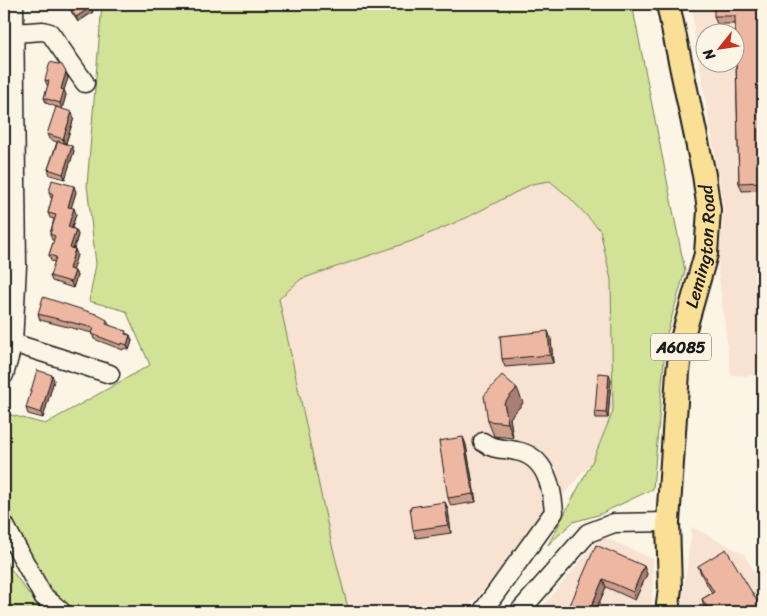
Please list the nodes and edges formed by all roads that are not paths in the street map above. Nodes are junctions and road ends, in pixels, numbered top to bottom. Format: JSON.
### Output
{"nodes":[{"id":1,"x":14,"y":4,"type":"edge"},
{"id":2,"x":668,"y":4,"type":"edge"},
{"id":3,"x":14,"y":33,"type":"junction"},
{"id":4,"x":85,"y":83,"type":"dead end"},
{"id":5,"x":10,"y":266,"type":"edge"},
{"id":6,"x":13,"y":343,"type":"junction"},
{"id":7,"x":110,"y":374,"type":"dead end"},
{"id":8,"x":4,"y":375,"type":"edge"},
{"id":9,"x":483,"y":442,"type":"dead end"},
{"id":10,"x":668,"y":522,"type":"junction"},
{"id":11,"x":4,"y":524,"type":"edge"},
{"id":12,"x":670,"y":588,"type":"junction"},
{"id":13,"x":62,"y":612,"type":"edge"},
{"id":14,"x":482,"y":612,"type":"edge"},
{"id":15,"x":519,"y":612,"type":"edge"},
{"id":16,"x":667,"y":612,"type":"edge"},
{"id":17,"x":678,"y":612,"type":"edge"}],
"edges":[{"from":1,"to":3,"type":"street"},
{"from":2,"to":10,"type":"main road","name":"Lemington Road","number":"A6085"},
{"from":3,"to":4,"type":"street"},
{"from":3,"to":5,"type":"street"},
{"from":5,"to":6,"type":"street"},
{"from":6,"to":7,"type":"street"},
{"from":6,"to":8,"type":"street"},
{"from":9,"to":14,"type":"street"},
{"from":10,"to":12,"type":"main road","number":"A6085"},
{"from":10,"to":15,"type":"street"},
{"from":11,"to":13,"type":"street"},
{"from":12,"to":16,"type":"main road","number":"A6085"},
{"from":12,"to":17,"type":"street"}]}
